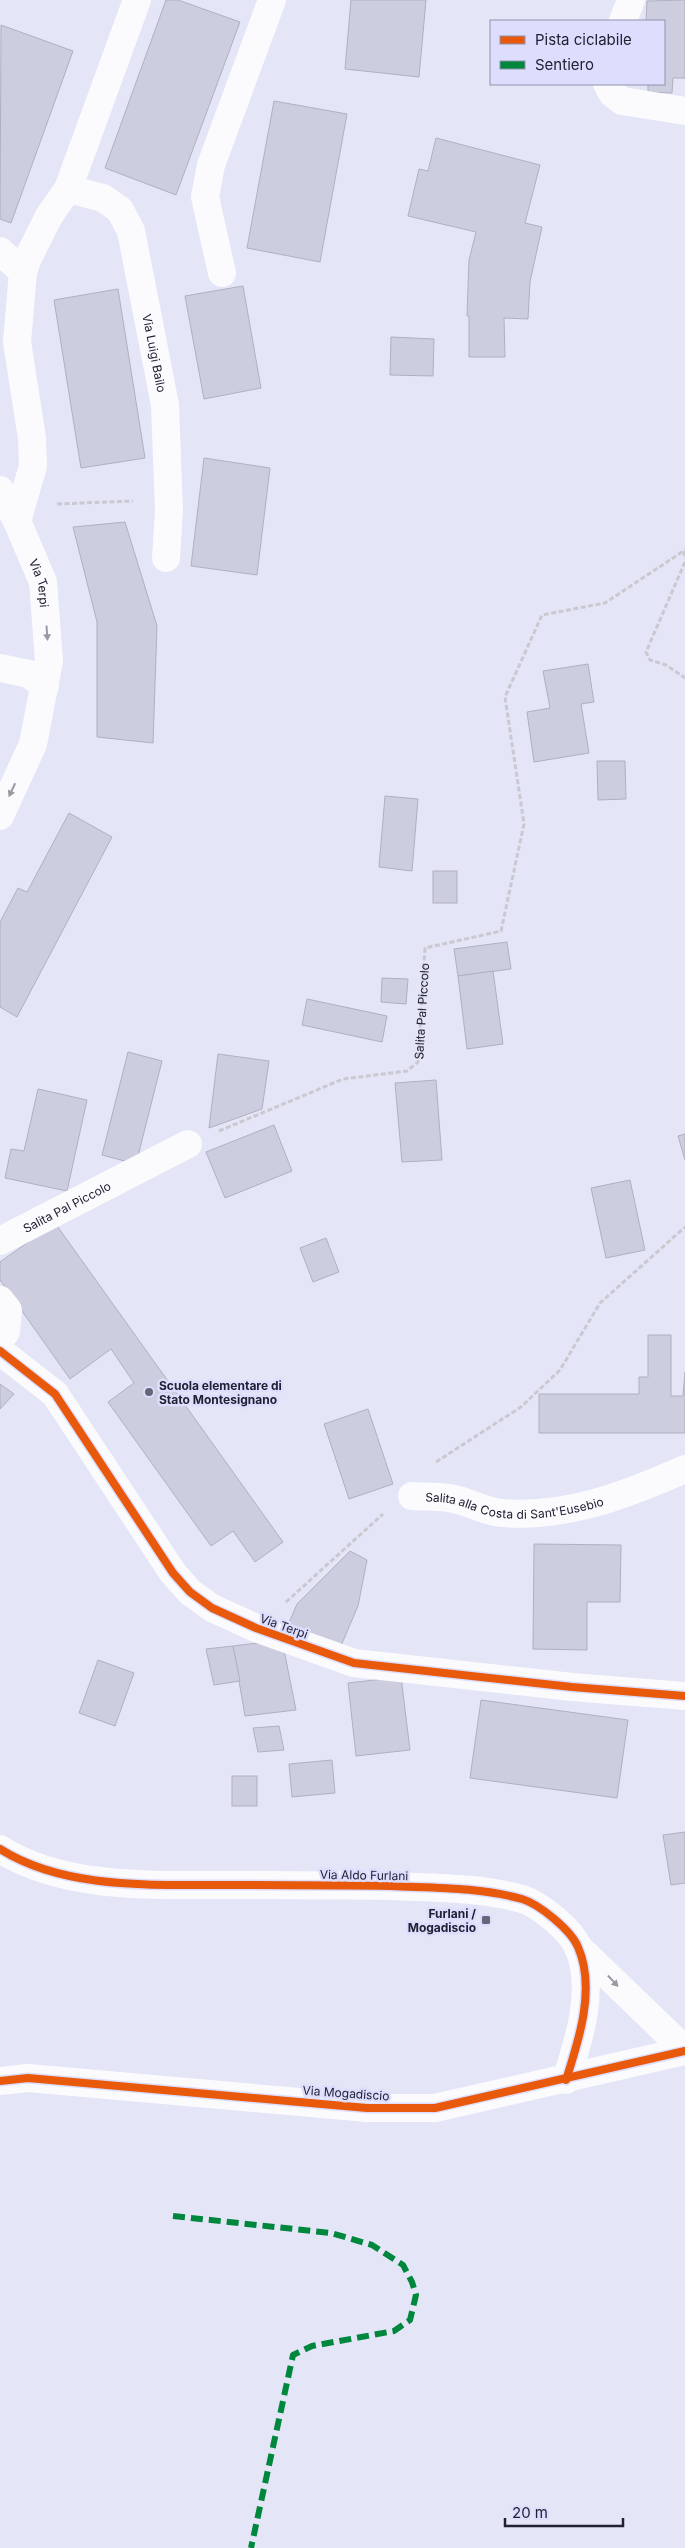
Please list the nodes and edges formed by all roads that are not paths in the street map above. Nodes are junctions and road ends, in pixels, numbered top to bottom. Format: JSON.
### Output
{"nodes":[{"id":1,"x":137,"y":0,"type":"edge"},
{"id":2,"x":272,"y":0,"type":"edge"},
{"id":3,"x":632,"y":0,"type":"edge"},
{"id":4,"x":623,"y":20,"type":"edge"},
{"id":5,"x":608,"y":85,"type":"edge"},
{"id":6,"x":685,"y":111,"type":"edge"},
{"id":7,"x":68,"y":189,"type":"junction"},
{"id":8,"x":0,"y":251,"type":"edge"},
{"id":9,"x":23,"y":272,"type":"junction"},
{"id":10,"x":222,"y":273,"type":"dead end"},
{"id":11,"x":0,"y":490,"type":"edge"},
{"id":12,"x":19,"y":514,"type":"junction"},
{"id":13,"x":166,"y":558,"type":"dead end"},
{"id":14,"x":0,"y":668,"type":"edge"},
{"id":15,"x":45,"y":686,"type":"junction"},
{"id":16,"x":0,"y":816,"type":"edge"},
{"id":17,"x":188,"y":1144,"type":"road end"},
{"id":18,"x":0,"y":1241,"type":"edge"},
{"id":19,"x":0,"y":1300,"type":"edge"},
{"id":20,"x":0,"y":1339,"type":"edge"},
{"id":21,"x":0,"y":1351,"type":"edge"},
{"id":22,"x":685,"y":1469,"type":"edge"},
{"id":23,"x":412,"y":1496,"type":"road end"},
{"id":24,"x":685,"y":1696,"type":"edge"},
{"id":25,"x":0,"y":1849,"type":"edge"},
{"id":26,"x":578,"y":1947,"type":"junction"},
{"id":27,"x":685,"y":2051,"type":"edge"},
{"id":28,"x":566,"y":2080,"type":"junction"},
{"id":29,"x":0,"y":2081,"type":"edge"}],
"edges":[{"from":1,"to":7,"type":"street"},
{"from":2,"to":10,"type":"street"},
{"from":3,"to":4,"type":"street"},
{"from":5,"to":6,"type":"street"},
{"from":7,"to":9,"type":"street"},
{"from":7,"to":13,"type":"street","name":"Via Luigi Bailo"},
{"from":8,"to":9,"type":"street"},
{"from":9,"to":12,"type":"street"},
{"from":11,"to":12,"type":"street","name":"Via Terpi"},
{"from":12,"to":15,"type":"street","name":"Via Terpi","one_way":true},
{"from":14,"to":15,"type":"street"},
{"from":15,"to":16,"type":"street","name":"Via Terpi","one_way":true},
{"from":17,"to":18,"type":"street","name":"Salita Pal Piccolo"},
{"from":19,"to":20,"type":"street"},
{"from":21,"to":24,"type":"street","name":"Via Terpi"},
{"from":22,"to":23,"type":"street","name":"Salita alla Costa di Sant'Eusebio"},
{"from":25,"to":26,"type":"street","name":"Via Aldo Furlani"},
{"from":26,"to":27,"type":"street","name":"Via Aldo Furlani","one_way":true},
{"from":26,"to":28,"type":"street","name":"Via Aldo Furlani"},
{"from":27,"to":28,"type":"street","name":"Via Mogadiscio"},
{"from":28,"to":29,"type":"street","name":"Via Mogadiscio"}]}
